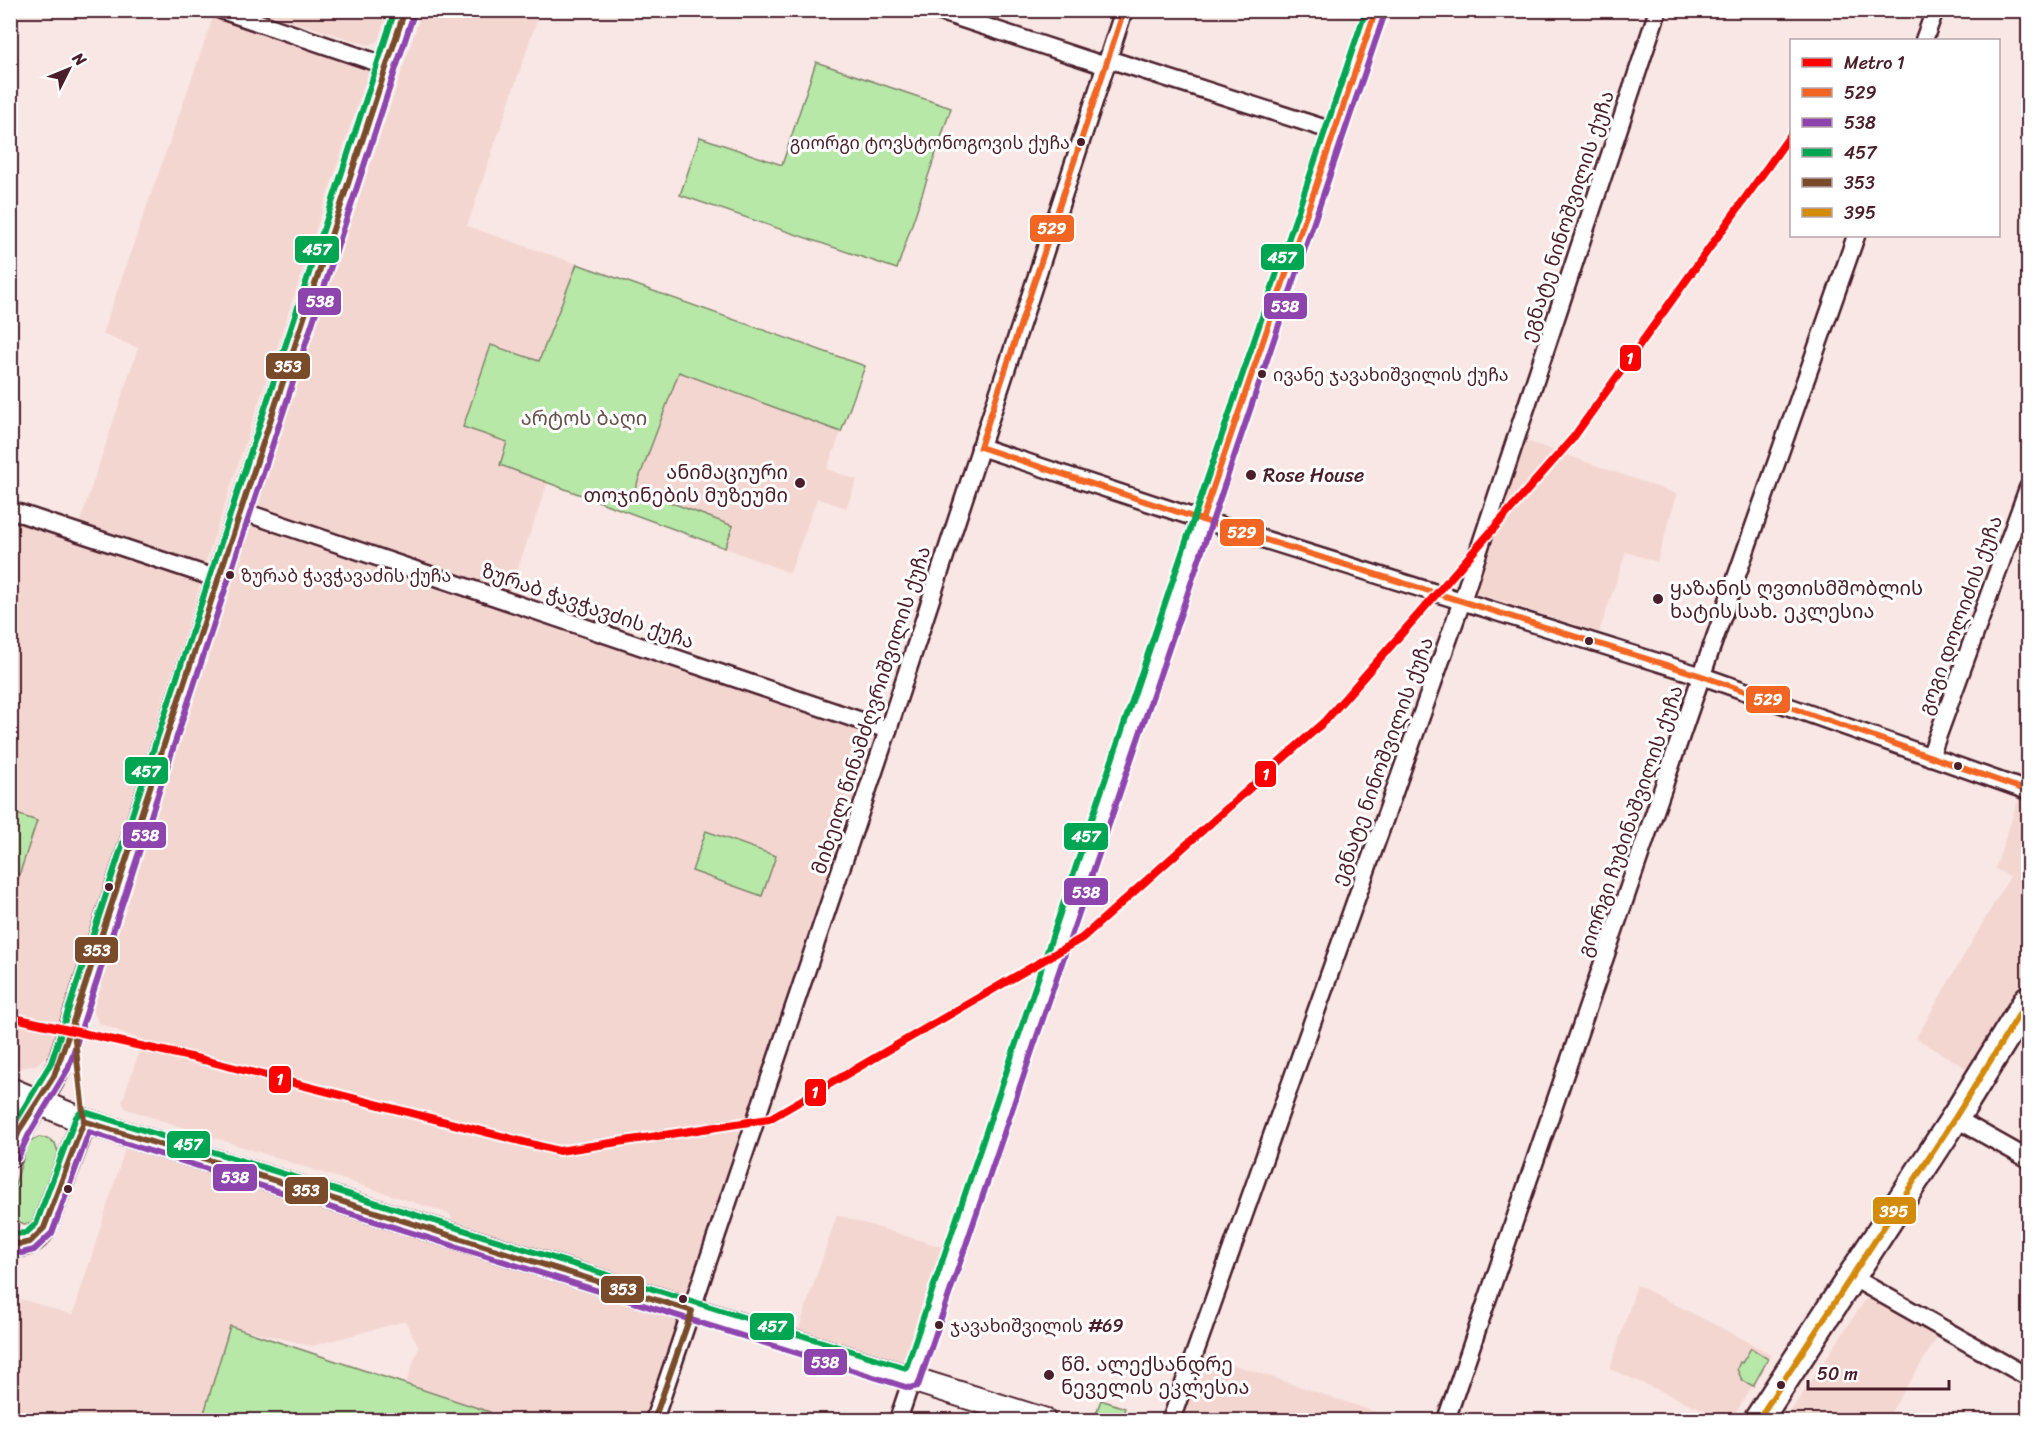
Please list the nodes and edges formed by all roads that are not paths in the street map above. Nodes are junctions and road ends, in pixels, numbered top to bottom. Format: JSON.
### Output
{"nodes":[{"id":1,"x":221,"y":10,"type":"edge"},
{"id":2,"x":405,"y":10,"type":"edge"},
{"id":3,"x":935,"y":10,"type":"edge"},
{"id":4,"x":1124,"y":10,"type":"edge"},
{"id":5,"x":1376,"y":10,"type":"edge"},
{"id":6,"x":1658,"y":10,"type":"edge"},
{"id":7,"x":1935,"y":10,"type":"edge"},
{"id":8,"x":1924,"y":39,"type":"edge"},
{"id":9,"x":1107,"y":62,"type":"junction"},
{"id":10,"x":387,"y":66,"type":"junction"},
{"id":11,"x":1334,"y":131,"type":"junction"},
{"id":12,"x":1856,"y":237,"type":"edge"},
{"id":13,"x":980,"y":447,"type":"junction"},
{"id":14,"x":2028,"y":488,"type":"edge"},
{"id":15,"x":10,"y":510,"type":"edge"},
{"id":16,"x":241,"y":511,"type":"junction"},
{"id":17,"x":1202,"y":520,"type":"junction"},
{"id":18,"x":218,"y":579,"type":"junction"},
{"id":19,"x":1462,"y":601,"type":"junction"},
{"id":20,"x":1702,"y":676,"type":"junction"},
{"id":21,"x":888,"y":730,"type":"junction"},
{"id":22,"x":1930,"y":757,"type":"junction"},
{"id":23,"x":2028,"y":791,"type":"edge"},
{"id":24,"x":2028,"y":1000,"type":"edge"},
{"id":25,"x":10,"y":1090,"type":"edge"},
{"id":26,"x":39,"y":1101,"type":"junction"},
{"id":27,"x":1955,"y":1118,"type":"junction"},
{"id":28,"x":84,"y":1121,"type":"junction"},
{"id":29,"x":10,"y":1155,"type":"edge"},
{"id":30,"x":2028,"y":1159,"type":"edge"},
{"id":31,"x":20,"y":1243,"type":"edge"},
{"id":32,"x":10,"y":1261,"type":"edge"},
{"id":33,"x":1852,"y":1276,"type":"junction"},
{"id":34,"x":692,"y":1311,"type":"junction"},
{"id":35,"x":2028,"y":1377,"type":"edge"},
{"id":36,"x":912,"y":1379,"type":"junction"},
{"id":37,"x":654,"y":1420,"type":"edge"},
{"id":38,"x":898,"y":1420,"type":"edge"},
{"id":39,"x":1043,"y":1420,"type":"edge"},
{"id":40,"x":1172,"y":1420,"type":"edge"},
{"id":41,"x":1446,"y":1420,"type":"edge"},
{"id":42,"x":1758,"y":1420,"type":"edge"}],
"edges":[{"from":1,"to":10,"type":"street"},
{"from":2,"to":10,"type":"main road"},
{"from":3,"to":9,"type":"street"},
{"from":4,"to":9,"type":"street","name":"მიხეილ წინამძღვრიშვილის ქუჩა"},
{"from":5,"to":11,"type":"street"},
{"from":6,"to":19,"type":"street","name":"ეგნატე ნინოშვილის ქუჩა"},
{"from":7,"to":8,"type":"street"},
{"from":9,"to":11,"type":"street"},
{"from":9,"to":13,"type":"street","name":"მიხეილ წინამძღვრიშვილის ქუჩა"},
{"from":10,"to":16,"type":"main road"},
{"from":11,"to":17,"type":"street"},
{"from":12,"to":20,"type":"street","name":"გიორგი ჩუბინაშვილის ქუჩა"},
{"from":13,"to":17,"type":"street"},
{"from":13,"to":21,"type":"street","name":"მიხეილ წინამძღვრიშვილის ქუჩა"},
{"from":14,"to":22,"type":"street","name":"გოგი დოლიძის ქუჩა"},
{"from":15,"to":18,"type":"street"},
{"from":16,"to":18,"type":"main road"},
{"from":16,"to":21,"type":"street","name":"ზურაბ ჭავჭავძის ქუჩა"},
{"from":17,"to":19,"type":"street"},
{"from":17,"to":36,"type":"street"},
{"from":18,"to":26,"type":"main road"},
{"from":19,"to":20,"type":"street"},
{"from":19,"to":40,"type":"street","name":"ეგნატე ნინოშვილის ქუჩა"},
{"from":20,"to":22,"type":"street"},
{"from":20,"to":41,"type":"street","name":"გიორგი ჩუბინაშვილის ქუჩა"},
{"from":21,"to":34,"type":"street","name":"მიხეილ წინამძღვრიშვილის ქუჩა"},
{"from":22,"to":23,"type":"street"},
{"from":24,"to":27,"type":"main road"},
{"from":25,"to":26,"type":"main road"},
{"from":26,"to":28,"type":"main road"},
{"from":26,"to":29,"type":"main road"},
{"from":27,"to":30,"type":"street"},
{"from":27,"to":33,"type":"main road"},
{"from":28,"to":31,"type":"main road"},
{"from":28,"to":34,"type":"main road"},
{"from":31,"to":32,"type":"main road"},
{"from":33,"to":35,"type":"street"},
{"from":33,"to":42,"type":"main road"},
{"from":34,"to":36,"type":"main road"},
{"from":34,"to":37,"type":"street","name":"მიხეილ წინამძღვრიშვილის ქუჩა"},
{"from":36,"to":38,"type":"street"},
{"from":36,"to":39,"type":"main road"}]}
